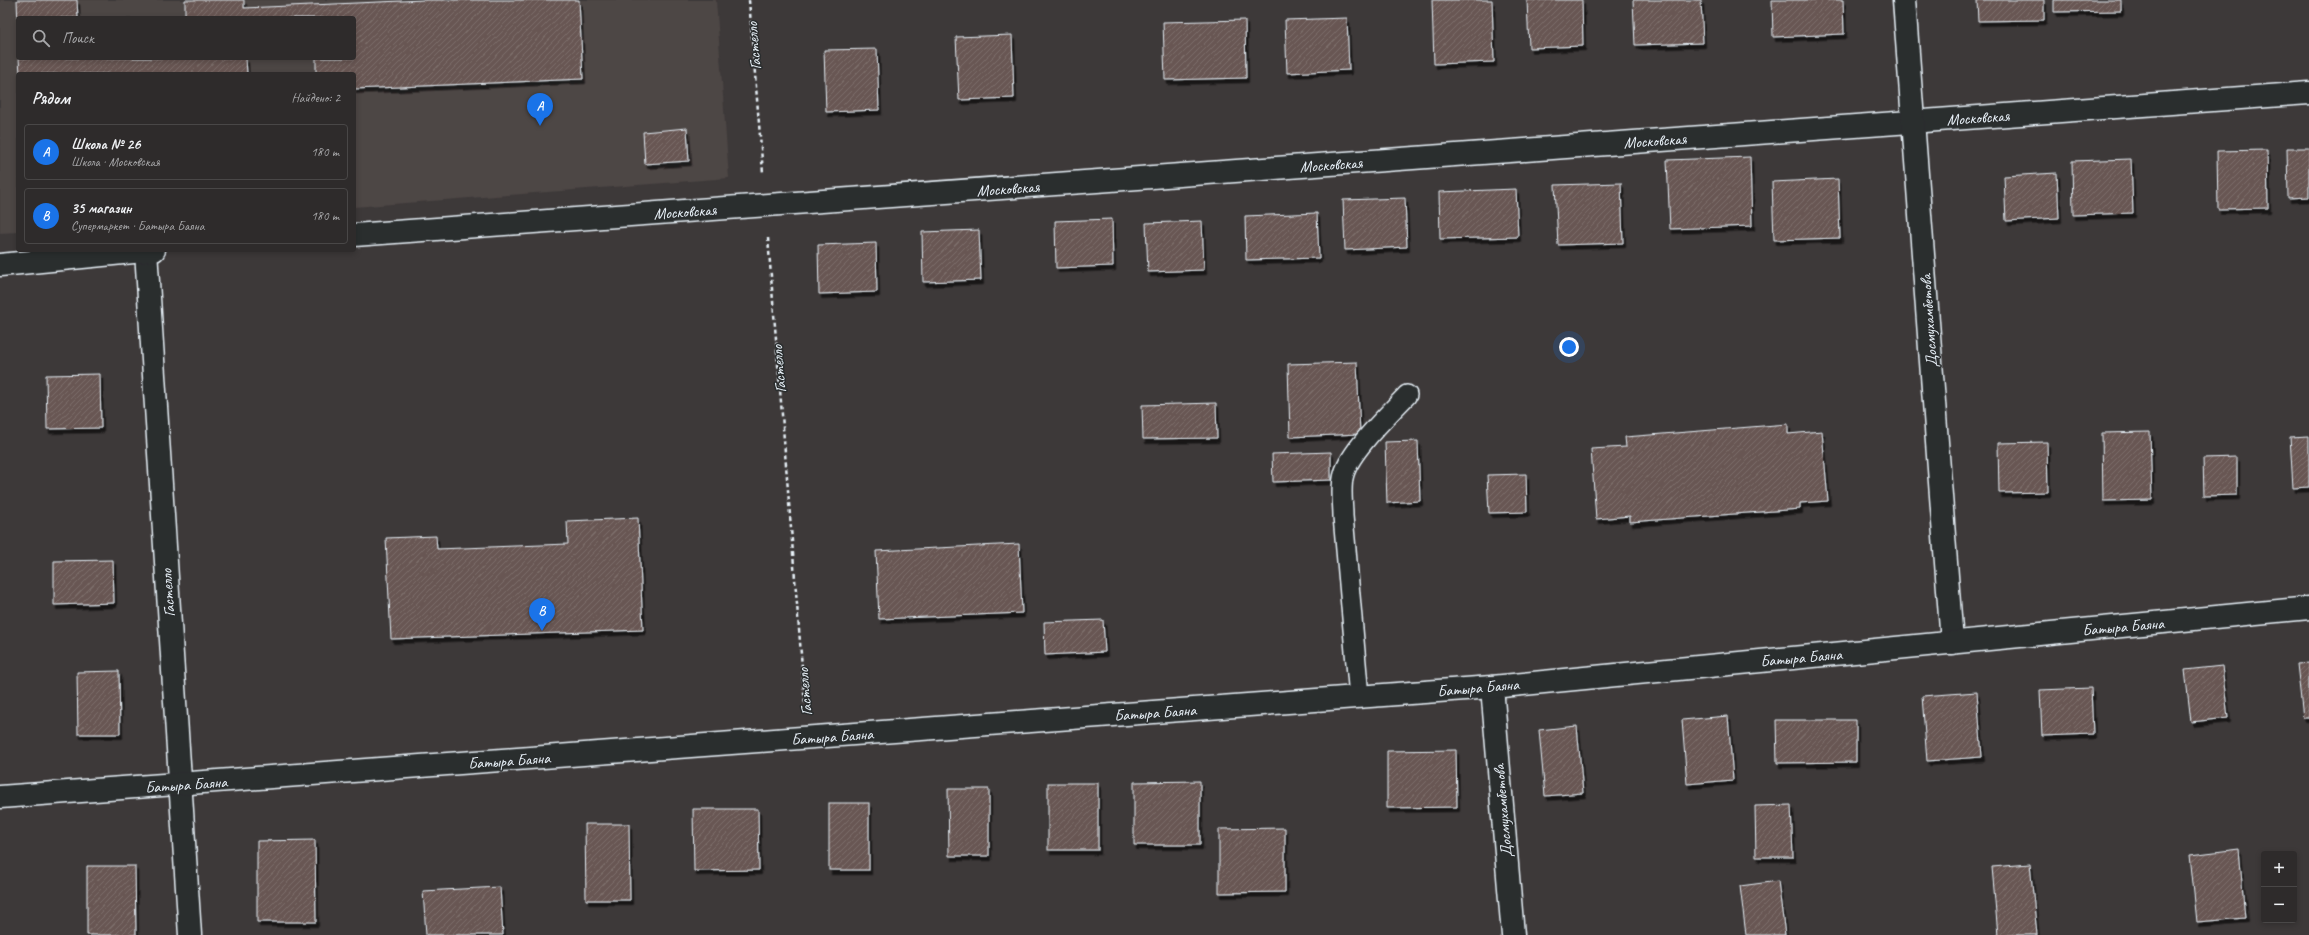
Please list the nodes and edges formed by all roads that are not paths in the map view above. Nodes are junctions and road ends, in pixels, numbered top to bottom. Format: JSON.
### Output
{"nodes":[{"id":1,"x":1904,"y":0,"type":"edge"},
{"id":2,"x":2309,"y":93,"type":"edge"},
{"id":3,"x":1913,"y":122,"type":"junction"},
{"id":4,"x":356,"y":235,"type":"edge"},
{"id":5,"x":130,"y":252,"type":"edge"},
{"id":6,"x":150,"y":252,"type":"edge"},
{"id":7,"x":0,"y":265,"type":"edge"},
{"id":8,"x":1407,"y":395,"type":"dead end"},
{"id":9,"x":2309,"y":608,"type":"edge"},
{"id":10,"x":1952,"y":643,"type":"junction"},
{"id":11,"x":1492,"y":687,"type":"junction"},
{"id":12,"x":1359,"y":697,"type":"junction"},
{"id":13,"x":179,"y":785,"type":"junction"},
{"id":14,"x":0,"y":797,"type":"edge"},
{"id":15,"x":190,"y":935,"type":"edge"},
{"id":16,"x":1513,"y":935,"type":"edge"}],
"edges":[{"from":1,"to":3,"type":"street","name":"Досмухамбетова"},
{"from":2,"to":3,"type":"street","name":"Московская"},
{"from":3,"to":4,"type":"street","name":"Московская"},
{"from":3,"to":10,"type":"street","name":"Досмухамбетова"},
{"from":5,"to":7,"type":"street"},
{"from":6,"to":13,"type":"street","name":"Гастелло"},
{"from":8,"to":12,"type":"lane"},
{"from":9,"to":10,"type":"street","name":"Батыра Баяна"},
{"from":10,"to":11,"type":"street","name":"Батыра Баяна"},
{"from":11,"to":12,"type":"street","name":"Батыра Баяна"},
{"from":11,"to":16,"type":"street","name":"Досмухамбетова"},
{"from":12,"to":13,"type":"street","name":"Батыра Баяна"},
{"from":13,"to":14,"type":"street","name":"Батыра Баяна"},
{"from":13,"to":15,"type":"street","name":"Гастелло"}]}
